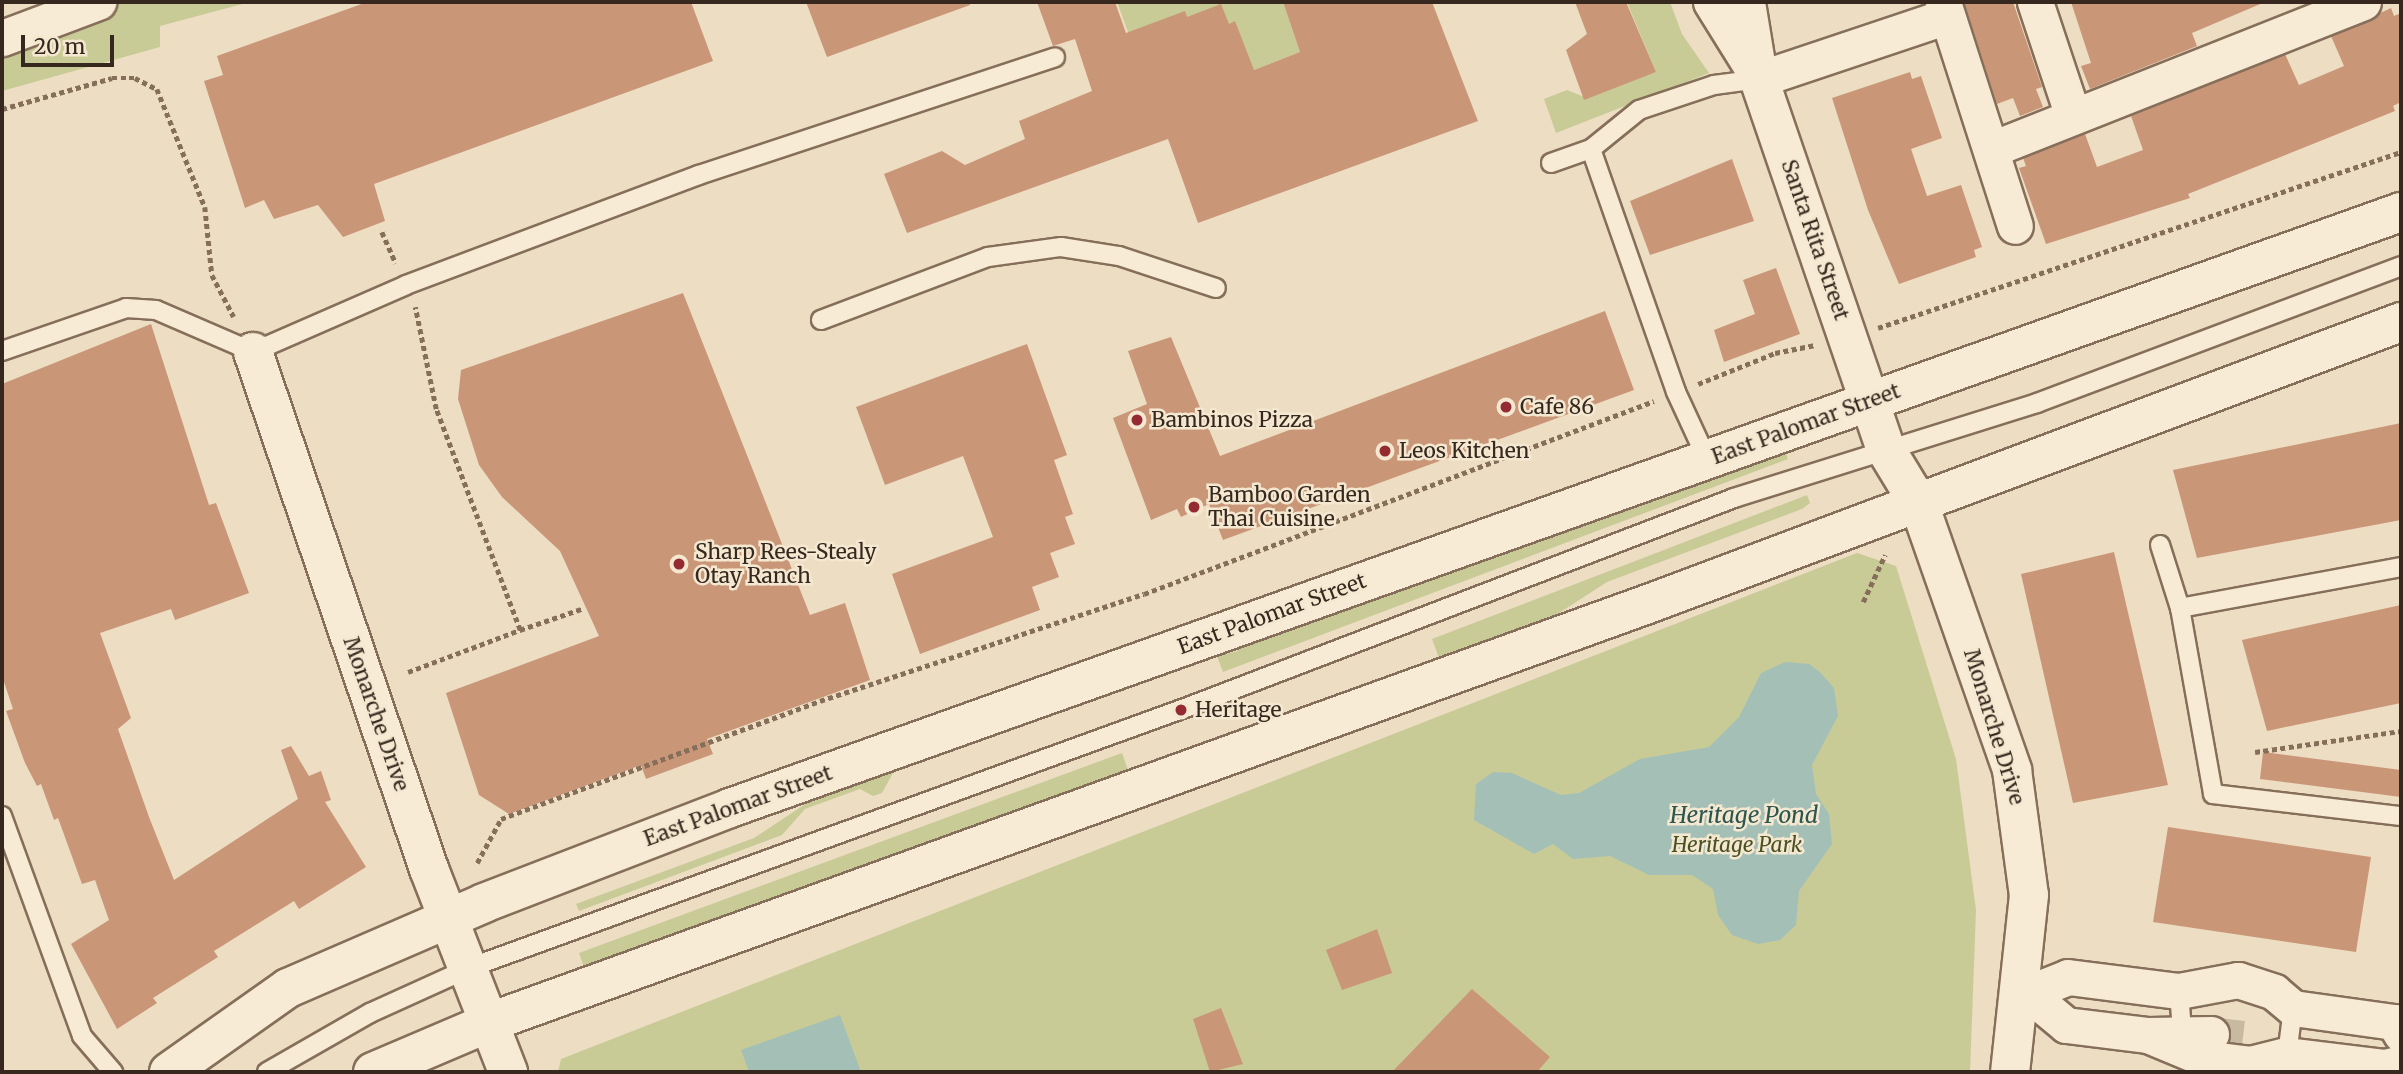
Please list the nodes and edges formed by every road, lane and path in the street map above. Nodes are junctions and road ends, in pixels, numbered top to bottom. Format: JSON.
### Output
{"nodes":[{"id":1,"x":98,"y":2,"type":"edge"},
{"id":2,"x":1711,"y":2,"type":"edge"},
{"id":3,"x":1748,"y":2,"type":"edge"},
{"id":4,"x":2035,"y":2,"type":"edge"},
{"id":5,"x":2362,"y":2,"type":"edge"},
{"id":6,"x":1945,"y":9,"type":"edge"},
{"id":7,"x":2,"y":38,"type":"edge"},
{"id":8,"x":1055,"y":57,"type":"dead end"},
{"id":9,"x":1759,"y":79,"type":"junction"},
{"id":10,"x":2,"y":109,"type":"edge"},
{"id":11,"x":2073,"y":116,"type":"junction"},
{"id":12,"x":1591,"y":149,"type":"junction"},
{"id":13,"x":1992,"y":149,"type":"junction"},
{"id":14,"x":2401,"y":152,"type":"edge"},
{"id":15,"x":1551,"y":163,"type":"dead end"},
{"id":16,"x":2401,"y":212,"type":"edge"},
{"id":17,"x":2015,"y":226,"type":"dead end"},
{"id":18,"x":382,"y":232,"type":"dead end"},
{"id":19,"x":2401,"y":266,"type":"edge"},
{"id":20,"x":401,"y":274,"type":"dead end"},
{"id":21,"x":1216,"y":288,"type":"dead end"},
{"id":22,"x":415,"y":306,"type":"dead end"},
{"id":23,"x":821,"y":320,"type":"dead end"},
{"id":24,"x":2401,"y":322,"type":"edge"},
{"id":25,"x":1847,"y":339,"type":"junction"},
{"id":26,"x":2,"y":351,"type":"edge"},
{"id":27,"x":253,"y":352,"type":"junction"},
{"id":28,"x":1676,"y":392,"type":"junction"},
{"id":29,"x":1868,"y":401,"type":"junction"},
{"id":30,"x":1885,"y":448,"type":"junction"},
{"id":31,"x":1707,"y":459,"type":"junction"},
{"id":32,"x":1919,"y":504,"type":"junction"},
{"id":33,"x":2160,"y":545,"type":"dead end"},
{"id":34,"x":1885,"y":555,"type":"dead end"},
{"id":35,"x":2401,"y":567,"type":"edge"},
{"id":36,"x":1863,"y":601,"type":"dead end"},
{"id":37,"x":2180,"y":608,"type":"junction"},
{"id":38,"x":581,"y":609,"type":"dead end"},
{"id":39,"x":520,"y":629,"type":"junction"},
{"id":40,"x":408,"y":672,"type":"dead end"},
{"id":41,"x":2401,"y":731,"type":"edge"},
{"id":42,"x":2255,"y":752,"type":"dead end"},
{"id":43,"x":2,"y":816,"type":"edge"},
{"id":44,"x":2401,"y":816,"type":"edge"},
{"id":45,"x":477,"y":863,"type":"dead end"},
{"id":46,"x":449,"y":916,"type":"junction"},
{"id":47,"x":469,"y":968,"type":"junction"},
{"id":48,"x":2179,"y":991,"type":"junction"},
{"id":49,"x":2026,"y":995,"type":"junction"},
{"id":50,"x":2292,"y":1008,"type":"junction"},
{"id":51,"x":490,"y":1023,"type":"junction"},
{"id":52,"x":2212,"y":1034,"type":"junction"},
{"id":53,"x":2401,"y":1034,"type":"edge"},
{"id":54,"x":2148,"y":1035,"type":"junction"},
{"id":55,"x":2287,"y":1055,"type":"junction"},
{"id":56,"x":2401,"y":1063,"type":"edge"},
{"id":57,"x":113,"y":1072,"type":"edge"},
{"id":58,"x":169,"y":1072,"type":"edge"},
{"id":59,"x":267,"y":1072,"type":"edge"},
{"id":60,"x":373,"y":1072,"type":"edge"},
{"id":61,"x":508,"y":1072,"type":"edge"},
{"id":62,"x":2010,"y":1072,"type":"edge"}],
"edges":[{"from":1,"to":7,"type":"street"},
{"from":2,"to":9,"type":"street","name":"Santa Rita Street"},
{"from":3,"to":9,"type":"street","name":"Santa Rita Street"},
{"from":4,"to":11,"type":"street"},
{"from":5,"to":11,"type":"street"},
{"from":6,"to":9,"type":"street"},
{"from":6,"to":13,"type":"street"},
{"from":8,"to":27,"type":"lane"},
{"from":9,"to":12,"type":"lane"},
{"from":9,"to":25,"type":"main road","name":"Santa Rita Street"},
{"from":10,"to":27,"type":"path"},
{"from":11,"to":13,"type":"street"},
{"from":12,"to":15,"type":"lane"},
{"from":12,"to":28,"type":"lane"},
{"from":13,"to":17,"type":"street"},
{"from":14,"to":25,"type":"path"},
{"from":16,"to":29,"type":"main road","name":"East Palomar Street"},
{"from":18,"to":20,"type":"path"},
{"from":19,"to":30,"type":"lane"},
{"from":21,"to":23,"type":"lane"},
{"from":22,"to":39,"type":"path"},
{"from":24,"to":32,"type":"main road"},
{"from":25,"to":28,"type":"path"},
{"from":25,"to":29,"type":"main road","name":"Santa Rita Street"},
{"from":26,"to":27,"type":"lane"},
{"from":27,"to":46,"type":"main road","name":"Monarche Drive"},
{"from":28,"to":31,"type":"lane"},
{"from":28,"to":45,"type":"path"},
{"from":29,"to":30,"type":"main road","name":"Monarche Drive"},
{"from":29,"to":31,"type":"main road","name":"East Palomar Street"},
{"from":30,"to":32,"type":"main road","name":"Monarche Drive"},
{"from":30,"to":47,"type":"lane"},
{"from":31,"to":46,"type":"main road","name":"East Palomar Street"},
{"from":32,"to":49,"type":"main road","name":"Monarche Drive"},
{"from":32,"to":51,"type":"main road"},
{"from":33,"to":37,"type":"lane"},
{"from":34,"to":36,"type":"path"},
{"from":35,"to":37,"type":"lane"},
{"from":37,"to":44,"type":"lane"},
{"from":38,"to":39,"type":"path"},
{"from":39,"to":40,"type":"path"},
{"from":41,"to":42,"type":"path"},
{"from":43,"to":57,"type":"lane"},
{"from":46,"to":47,"type":"main road","name":"Monarche Drive"},
{"from":46,"to":58,"type":"main road","name":"East Palomar Street"},
{"from":47,"to":51,"type":"main road","name":"Monarche Drive"},
{"from":47,"to":59,"type":"lane"},
{"from":48,"to":49,"type":"street"},
{"from":48,"to":50,"type":"street"},
{"from":48,"to":52,"type":"lane"},
{"from":49,"to":54,"type":"street"},
{"from":49,"to":62,"type":"main road","name":"Monarche Drive"},
{"from":50,"to":53,"type":"street"},
{"from":50,"to":55,"type":"lane"},
{"from":51,"to":60,"type":"main road"},
{"from":51,"to":61,"type":"main road","name":"Monarche Drive"},
{"from":52,"to":54,"type":"street"},
{"from":52,"to":55,"type":"street"},
{"from":54,"to":55,"type":"street"},
{"from":55,"to":56,"type":"street"}]}
